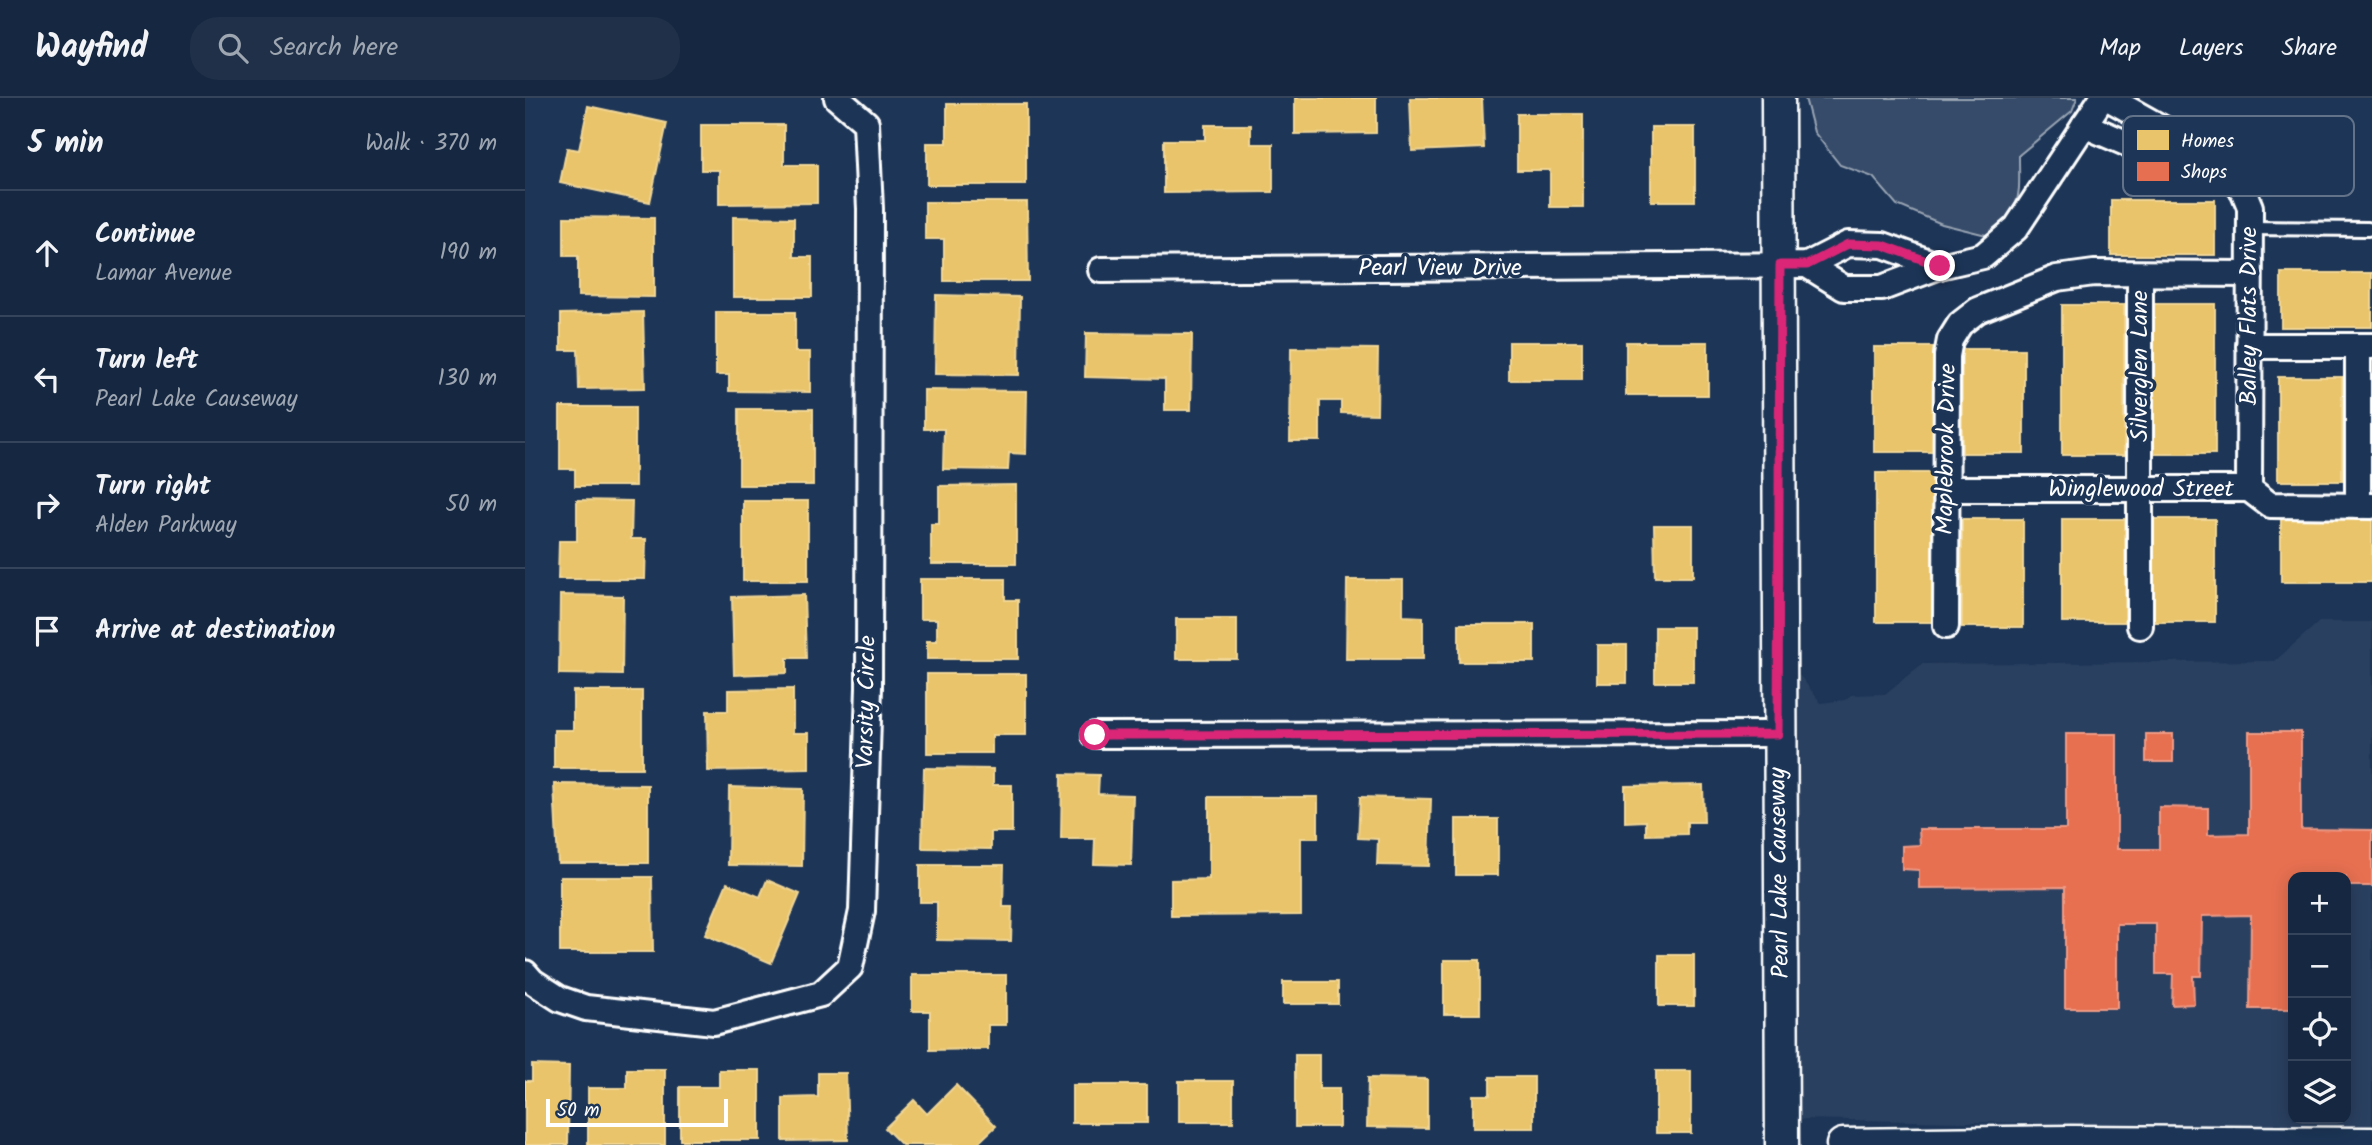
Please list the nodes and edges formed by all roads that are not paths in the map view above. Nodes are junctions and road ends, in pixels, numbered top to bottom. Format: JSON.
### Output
{"nodes":[{"id":1,"x":837,"y":98,"type":"edge"},
{"id":2,"x":1778,"y":98,"type":"edge"},
{"id":3,"x":2102,"y":98,"type":"edge"},
{"id":4,"x":2108,"y":98,"type":"edge"},
{"id":5,"x":2140,"y":116,"type":"edge"},
{"id":6,"x":2084,"y":125,"type":"junction"},
{"id":7,"x":2123,"y":142,"type":"edge"},
{"id":8,"x":2245,"y":196,"type":"edge"},
{"id":9,"x":2250,"y":228,"type":"junction"},
{"id":10,"x":2368,"y":229,"type":"dead end"},
{"id":11,"x":1793,"y":265,"type":"junction"},
{"id":12,"x":1940,"y":266,"type":"junction"},
{"id":13,"x":1101,"y":270,"type":"dead end"},
{"id":14,"x":2140,"y":274,"type":"junction"},
{"id":15,"x":2249,"y":274,"type":"junction"},
{"id":16,"x":2249,"y":346,"type":"junction"},
{"id":17,"x":2365,"y":346,"type":"edge"},
{"id":18,"x":1947,"y":489,"type":"junction"},
{"id":19,"x":2140,"y":489,"type":"junction"},
{"id":20,"x":2249,"y":489,"type":"junction"},
{"id":21,"x":2365,"y":506,"type":"edge"},
{"id":22,"x":1946,"y":626,"type":"dead end"},
{"id":23,"x":2140,"y":626,"type":"dead end"},
{"id":24,"x":1778,"y":734,"type":"junction"},
{"id":25,"x":1095,"y":735,"type":"dead end"},
{"id":26,"x":525,"y":973,"type":"edge"},
{"id":27,"x":2178,"y":1144,"type":"edge"},
{"id":28,"x":2372,"y":1144,"type":"edge"},
{"id":29,"x":1782,"y":1145,"type":"edge"},
{"id":30,"x":1843,"y":1145,"type":"edge"}],
"edges":[{"from":1,"to":26,"type":"street","name":"Varsity Circle"},
{"from":2,"to":11,"type":"street","name":"Pearl Lake Causeway"},
{"from":3,"to":6,"type":"street"},
{"from":4,"to":5,"type":"street","name":"Balley Flats Drive"},
{"from":6,"to":7,"type":"street"},
{"from":6,"to":12,"type":"street"},
{"from":8,"to":9,"type":"street","name":"Balley Flats Drive"},
{"from":9,"to":10,"type":"lane"},
{"from":9,"to":15,"type":"street","name":"Balley Flats Drive"},
{"from":11,"to":12,"type":"street"},
{"from":11,"to":12,"type":"street"},
{"from":11,"to":13,"type":"street","name":"Pearl View Drive"},
{"from":11,"to":24,"type":"street","name":"Pearl Lake Causeway"},
{"from":14,"to":15,"type":"street","name":"Maplebrook Drive"},
{"from":14,"to":18,"type":"street","name":"Maplebrook Drive"},
{"from":14,"to":19,"type":"street","name":"Silverglen Lane"},
{"from":15,"to":16,"type":"street","name":"Balley Flats Drive"},
{"from":16,"to":17,"type":"street"},
{"from":16,"to":20,"type":"street","name":"Balley Flats Drive"},
{"from":17,"to":21,"type":"street"},
{"from":18,"to":19,"type":"street","name":"Winglewood Street"},
{"from":18,"to":22,"type":"street","name":"Maplebrook Drive"},
{"from":19,"to":20,"type":"street","name":"Winglewood Street"},
{"from":19,"to":23,"type":"street","name":"Silverglen Lane"},
{"from":20,"to":21,"type":"street","name":"Winglewood Street"},
{"from":24,"to":25,"type":"street"},
{"from":24,"to":29,"type":"street","name":"Pearl Lake Causeway"},
{"from":27,"to":28,"type":"street"},
{"from":27,"to":30,"type":"street"}]}
